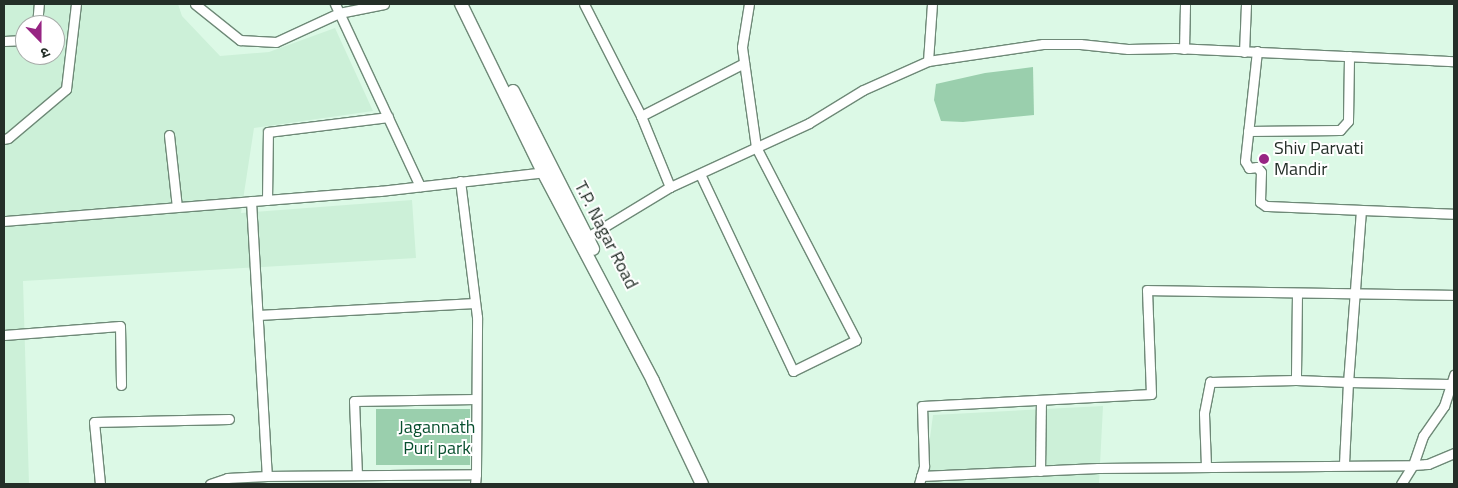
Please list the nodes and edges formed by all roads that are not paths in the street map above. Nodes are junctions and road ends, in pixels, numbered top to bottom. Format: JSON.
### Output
{"nodes":[{"id":1,"x":76,"y":4,"type":"edge"},
{"id":2,"x":195,"y":4,"type":"edge"},
{"id":3,"x":384,"y":4,"type":"edge"},
{"id":4,"x":460,"y":4,"type":"edge"},
{"id":5,"x":468,"y":4,"type":"edge"},
{"id":6,"x":584,"y":4,"type":"edge"},
{"id":7,"x":749,"y":4,"type":"edge"},
{"id":8,"x":932,"y":4,"type":"edge"},
{"id":9,"x":1185,"y":4,"type":"edge"},
{"id":10,"x":1246,"y":4,"type":"edge"},
{"id":11,"x":337,"y":8,"type":"edge"},
{"id":12,"x":1184,"y":49,"type":"junction"},
{"id":13,"x":1256,"y":51,"type":"junction"},
{"id":14,"x":1244,"y":52,"type":"junction"},
{"id":15,"x":1349,"y":56,"type":"junction"},
{"id":16,"x":928,"y":61,"type":"junction"},
{"id":17,"x":1454,"y":61,"type":"edge"},
{"id":18,"x":744,"y":62,"type":"junction"},
{"id":19,"x":641,"y":116,"type":"junction"},
{"id":20,"x":388,"y":117,"type":"junction"},
{"id":21,"x":1248,"y":131,"type":"junction"},
{"id":22,"x":169,"y":135,"type":"dead end"},
{"id":23,"x":4,"y":139,"type":"edge"},
{"id":24,"x":756,"y":148,"type":"junction"},
{"id":25,"x":548,"y":171,"type":"junction"},
{"id":26,"x":700,"y":174,"type":"junction"},
{"id":27,"x":460,"y":182,"type":"junction"},
{"id":28,"x":420,"y":186,"type":"junction"},
{"id":29,"x":670,"y":187,"type":"junction"},
{"id":30,"x":267,"y":200,"type":"junction"},
{"id":31,"x":251,"y":201,"type":"junction"},
{"id":32,"x":177,"y":207,"type":"junction"},
{"id":33,"x":1361,"y":210,"type":"junction"},
{"id":34,"x":1454,"y":214,"type":"edge"},
{"id":35,"x":4,"y":221,"type":"edge"},
{"id":36,"x":584,"y":239,"type":"junction"},
{"id":37,"x":1297,"y":292,"type":"junction"},
{"id":38,"x":1356,"y":294,"type":"junction"},
{"id":39,"x":1454,"y":295,"type":"edge"},
{"id":40,"x":475,"y":303,"type":"junction"},
{"id":41,"x":258,"y":314,"type":"junction"},
{"id":42,"x":4,"y":335,"type":"edge"},
{"id":43,"x":1454,"y":375,"type":"edge"},
{"id":44,"x":1296,"y":380,"type":"junction"},
{"id":45,"x":1348,"y":382,"type":"junction"},
{"id":46,"x":1449,"y":384,"type":"junction"},
{"id":47,"x":121,"y":385,"type":"dead end"},
{"id":48,"x":476,"y":399,"type":"junction"},
{"id":49,"x":1040,"y":400,"type":"junction"},
{"id":50,"x":229,"y":419,"type":"dead end"},
{"id":51,"x":1454,"y":453,"type":"edge"},
{"id":52,"x":1344,"y":464,"type":"junction"},
{"id":53,"x":1413,"y":465,"type":"junction"},
{"id":54,"x":1206,"y":466,"type":"junction"},
{"id":55,"x":1040,"y":470,"type":"junction"},
{"id":56,"x":476,"y":474,"type":"junction"},
{"id":57,"x":357,"y":475,"type":"junction"},
{"id":58,"x":267,"y":476,"type":"junction"},
{"id":59,"x":920,"y":480,"type":"edge"},
{"id":60,"x":100,"y":484,"type":"edge"},
{"id":61,"x":210,"y":484,"type":"edge"},
{"id":62,"x":475,"y":484,"type":"edge"},
{"id":63,"x":702,"y":484,"type":"edge"},
{"id":64,"x":709,"y":484,"type":"edge"},
{"id":65,"x":1401,"y":484,"type":"edge"}],
"edges":[{"from":1,"to":23,"type":"street"},
{"from":2,"to":11,"type":"street"},
{"from":3,"to":11,"type":"street"},
{"from":4,"to":25,"type":"main road"},
{"from":5,"to":25,"type":"main road","name":"T.P. Nagar Road"},
{"from":6,"to":19,"type":"street"},
{"from":7,"to":18,"type":"street"},
{"from":8,"to":16,"type":"street"},
{"from":9,"to":12,"type":"street"},
{"from":10,"to":14,"type":"street"},
{"from":11,"to":20,"type":"street"},
{"from":12,"to":14,"type":"street"},
{"from":12,"to":16,"type":"street"},
{"from":13,"to":14,"type":"street"},
{"from":13,"to":15,"type":"street"},
{"from":13,"to":21,"type":"street"},
{"from":15,"to":17,"type":"street"},
{"from":15,"to":21,"type":"street"},
{"from":16,"to":24,"type":"street"},
{"from":18,"to":19,"type":"street"},
{"from":18,"to":24,"type":"street"},
{"from":19,"to":29,"type":"street"},
{"from":20,"to":28,"type":"street"},
{"from":20,"to":30,"type":"street"},
{"from":21,"to":33,"type":"street"},
{"from":22,"to":32,"type":"street"},
{"from":24,"to":26,"type":"street"},
{"from":24,"to":26,"type":"street"},
{"from":25,"to":27,"type":"street"},
{"from":25,"to":36,"type":"main road","name":"T.P. Nagar Road"},
{"from":26,"to":29,"type":"street"},
{"from":27,"to":28,"type":"street"},
{"from":27,"to":40,"type":"street"},
{"from":28,"to":30,"type":"street"},
{"from":29,"to":36,"type":"street"},
{"from":30,"to":31,"type":"street"},
{"from":31,"to":32,"type":"street"},
{"from":31,"to":41,"type":"street"},
{"from":32,"to":35,"type":"street"},
{"from":33,"to":34,"type":"street"},
{"from":33,"to":38,"type":"street"},
{"from":36,"to":63,"type":"main road"},
{"from":36,"to":64,"type":"main road","name":"T.P. Nagar Road"},
{"from":37,"to":38,"type":"street"},
{"from":37,"to":44,"type":"street"},
{"from":37,"to":49,"type":"street"},
{"from":38,"to":39,"type":"street"},
{"from":38,"to":45,"type":"street"},
{"from":40,"to":41,"type":"street"},
{"from":40,"to":48,"type":"street"},
{"from":41,"to":58,"type":"street"},
{"from":42,"to":47,"type":"street"},
{"from":43,"to":46,"type":"street"},
{"from":44,"to":45,"type":"street"},
{"from":44,"to":54,"type":"street"},
{"from":45,"to":46,"type":"street"},
{"from":45,"to":52,"type":"street"},
{"from":46,"to":53,"type":"street"},
{"from":48,"to":56,"type":"street"},
{"from":48,"to":57,"type":"street"},
{"from":49,"to":55,"type":"street"},
{"from":49,"to":59,"type":"street"},
{"from":50,"to":60,"type":"street"},
{"from":51,"to":53,"type":"street"},
{"from":52,"to":53,"type":"street"},
{"from":52,"to":54,"type":"street"},
{"from":53,"to":65,"type":"street"},
{"from":54,"to":55,"type":"street"},
{"from":55,"to":59,"type":"street"},
{"from":56,"to":57,"type":"street"},
{"from":56,"to":62,"type":"street"},
{"from":57,"to":58,"type":"street"},
{"from":58,"to":61,"type":"street"}]}
